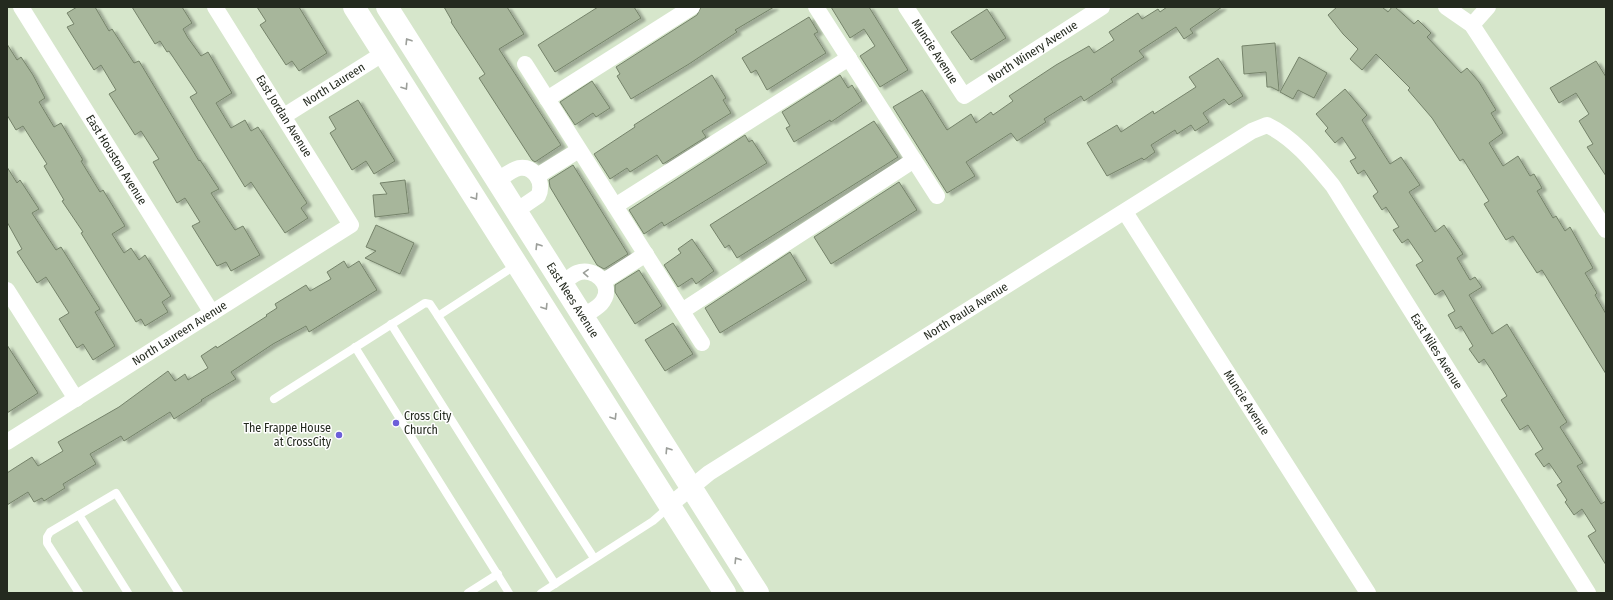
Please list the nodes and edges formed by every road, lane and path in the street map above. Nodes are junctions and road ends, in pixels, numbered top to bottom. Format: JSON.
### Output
{"nodes":[{"id":1,"x":21,"y":7,"type":"edge"},
{"id":2,"x":215,"y":7,"type":"edge"},
{"id":3,"x":354,"y":7,"type":"edge"},
{"id":4,"x":386,"y":7,"type":"edge"},
{"id":5,"x":692,"y":7,"type":"edge"},
{"id":6,"x":816,"y":7,"type":"edge"},
{"id":7,"x":906,"y":7,"type":"edge"},
{"id":8,"x":1102,"y":7,"type":"edge"},
{"id":9,"x":1446,"y":7,"type":"edge"},
{"id":10,"x":1488,"y":7,"type":"edge"},
{"id":11,"x":1472,"y":25,"type":"junction"},
{"id":12,"x":384,"y":53,"type":"junction"},
{"id":13,"x":849,"y":58,"type":"junction"},
{"id":14,"x":525,"y":64,"type":"dead end"},
{"id":15,"x":964,"y":96,"type":"joint"},
{"id":16,"x":547,"y":99,"type":"junction"},
{"id":17,"x":284,"y":116,"type":"junction"},
{"id":18,"x":1267,"y":125,"type":"joint"},
{"id":19,"x":579,"y":150,"type":"junction"},
{"id":20,"x":914,"y":160,"type":"junction"},
{"id":21,"x":537,"y":176,"type":"junction"},
{"id":22,"x":497,"y":181,"type":"junction"},
{"id":23,"x":937,"y":196,"type":"dead end"},
{"id":24,"x":616,"y":206,"type":"junction"},
{"id":25,"x":516,"y":211,"type":"junction"},
{"id":26,"x":1125,"y":212,"type":"junction"},
{"id":27,"x":351,"y":225,"type":"joint"},
{"id":28,"x":1606,"y":230,"type":"edge"},
{"id":29,"x":646,"y":254,"type":"junction"},
{"id":30,"x":517,"y":264,"type":"junction"},
{"id":31,"x":604,"y":281,"type":"junction"},
{"id":32,"x":562,"y":284,"type":"junction"},
{"id":33,"x":7,"y":290,"type":"edge"},
{"id":34,"x":682,"y":311,"type":"junction"},
{"id":35,"x":212,"y":313,"type":"junction"},
{"id":36,"x":438,"y":316,"type":"junction"},
{"id":37,"x":583,"y":316,"type":"junction"},
{"id":38,"x":391,"y":324,"type":"junction"},
{"id":39,"x":702,"y":343,"type":"dead end"},
{"id":40,"x":355,"y":347,"type":"junction"},
{"id":41,"x":274,"y":398,"type":"dead end"},
{"id":42,"x":76,"y":399,"type":"junction"},
{"id":43,"x":7,"y":442,"type":"edge"},
{"id":44,"x":692,"y":487,"type":"junction"},
{"id":45,"x":670,"y":505,"type":"junction"},
{"id":46,"x":79,"y":515,"type":"junction"},
{"id":47,"x":594,"y":558,"type":"junction"},
{"id":48,"x":498,"y":574,"type":"junction"},
{"id":49,"x":555,"y":584,"type":"junction"},
{"id":50,"x":79,"y":593,"type":"edge"},
{"id":51,"x":128,"y":593,"type":"edge"},
{"id":52,"x":179,"y":593,"type":"edge"},
{"id":53,"x":468,"y":593,"type":"edge"},
{"id":54,"x":509,"y":593,"type":"edge"},
{"id":55,"x":541,"y":593,"type":"edge"},
{"id":56,"x":725,"y":593,"type":"edge"},
{"id":57,"x":758,"y":593,"type":"edge"},
{"id":58,"x":1368,"y":593,"type":"edge"},
{"id":59,"x":1588,"y":593,"type":"edge"}],
"edges":[{"from":1,"to":35,"type":"street","name":"East Houston Avenue"},
{"from":2,"to":17,"type":"street","name":"East Jordan Avenue"},
{"from":3,"to":12,"type":"main road"},
{"from":22,"to":4,"type":"main road","name":"East Nees Avenue","one_way":true},
{"from":5,"to":16,"type":"street"},
{"from":6,"to":13,"type":"street"},
{"from":7,"to":15,"type":"street","name":"Muncie Avenue"},
{"from":8,"to":15,"type":"street","name":"North Winery Avenue"},
{"from":9,"to":11,"type":"street"},
{"from":10,"to":11,"type":"street"},
{"from":11,"to":28,"type":"street"},
{"from":12,"to":17,"type":"street","name":"North Laureen"},
{"from":12,"to":22,"type":"main road"},
{"from":12,"to":30,"type":"main road","one_way":true},
{"from":13,"to":20,"type":"street"},
{"from":13,"to":24,"type":"street"},
{"from":14,"to":16,"type":"street"},
{"from":16,"to":19,"type":"street"},
{"from":17,"to":27,"type":"street","name":"East Jordan Avenue"},
{"from":18,"to":26,"type":"street","name":"North Paula Avenue"},
{"from":18,"to":59,"type":"street","name":"East Niles Avenue"},
{"from":19,"to":21,"type":"street"},
{"from":19,"to":24,"type":"street"},
{"from":20,"to":23,"type":"street"},
{"from":20,"to":34,"type":"street"},
{"from":21,"to":22,"type":"street"},
{"from":21,"to":25,"type":"street"},
{"from":22,"to":25,"type":"main road","name":"East Nees Avenue"},
{"from":24,"to":29,"type":"street"},
{"from":32,"to":25,"type":"main road","name":"East Nees Avenue","one_way":true},
{"from":26,"to":44,"type":"street","name":"North Paula Avenue"},
{"from":26,"to":58,"type":"street","name":"Muncie Avenue"},
{"from":27,"to":35,"type":"street","name":"North Laureen Avenue"},
{"from":29,"to":31,"type":"street"},
{"from":29,"to":34,"type":"street"},
{"from":30,"to":36,"type":"lane"},
{"from":30,"to":45,"type":"main road","one_way":true},
{"from":31,"to":32,"type":"street","one_way":true},
{"from":31,"to":37,"type":"street"},
{"from":32,"to":37,"type":"main road","name":"East Nees Avenue"},
{"from":33,"to":42,"type":"street"},
{"from":34,"to":39,"type":"street"},
{"from":35,"to":42,"type":"street","name":"North Laureen Avenue"},
{"from":36,"to":38,"type":"lane"},
{"from":36,"to":47,"type":"lane"},
{"from":44,"to":37,"type":"main road","name":"East Nees Avenue","one_way":true},
{"from":38,"to":40,"type":"lane"},
{"from":38,"to":49,"type":"lane"},
{"from":40,"to":41,"type":"lane"},
{"from":40,"to":48,"type":"lane"},
{"from":42,"to":43,"type":"street","name":"North Laureen Avenue"},
{"from":44,"to":45,"type":"street","name":"North Paula Avenue"},
{"from":57,"to":44,"type":"main road","name":"East Nees Avenue","one_way":true},
{"from":45,"to":47,"type":"lane"},
{"from":45,"to":56,"type":"main road"},
{"from":46,"to":50,"type":"lane"},
{"from":46,"to":51,"type":"lane"},
{"from":46,"to":52,"type":"lane"},
{"from":47,"to":49,"type":"lane"},
{"from":48,"to":53,"type":"lane"},
{"from":48,"to":54,"type":"lane"},
{"from":49,"to":55,"type":"lane"}]}
